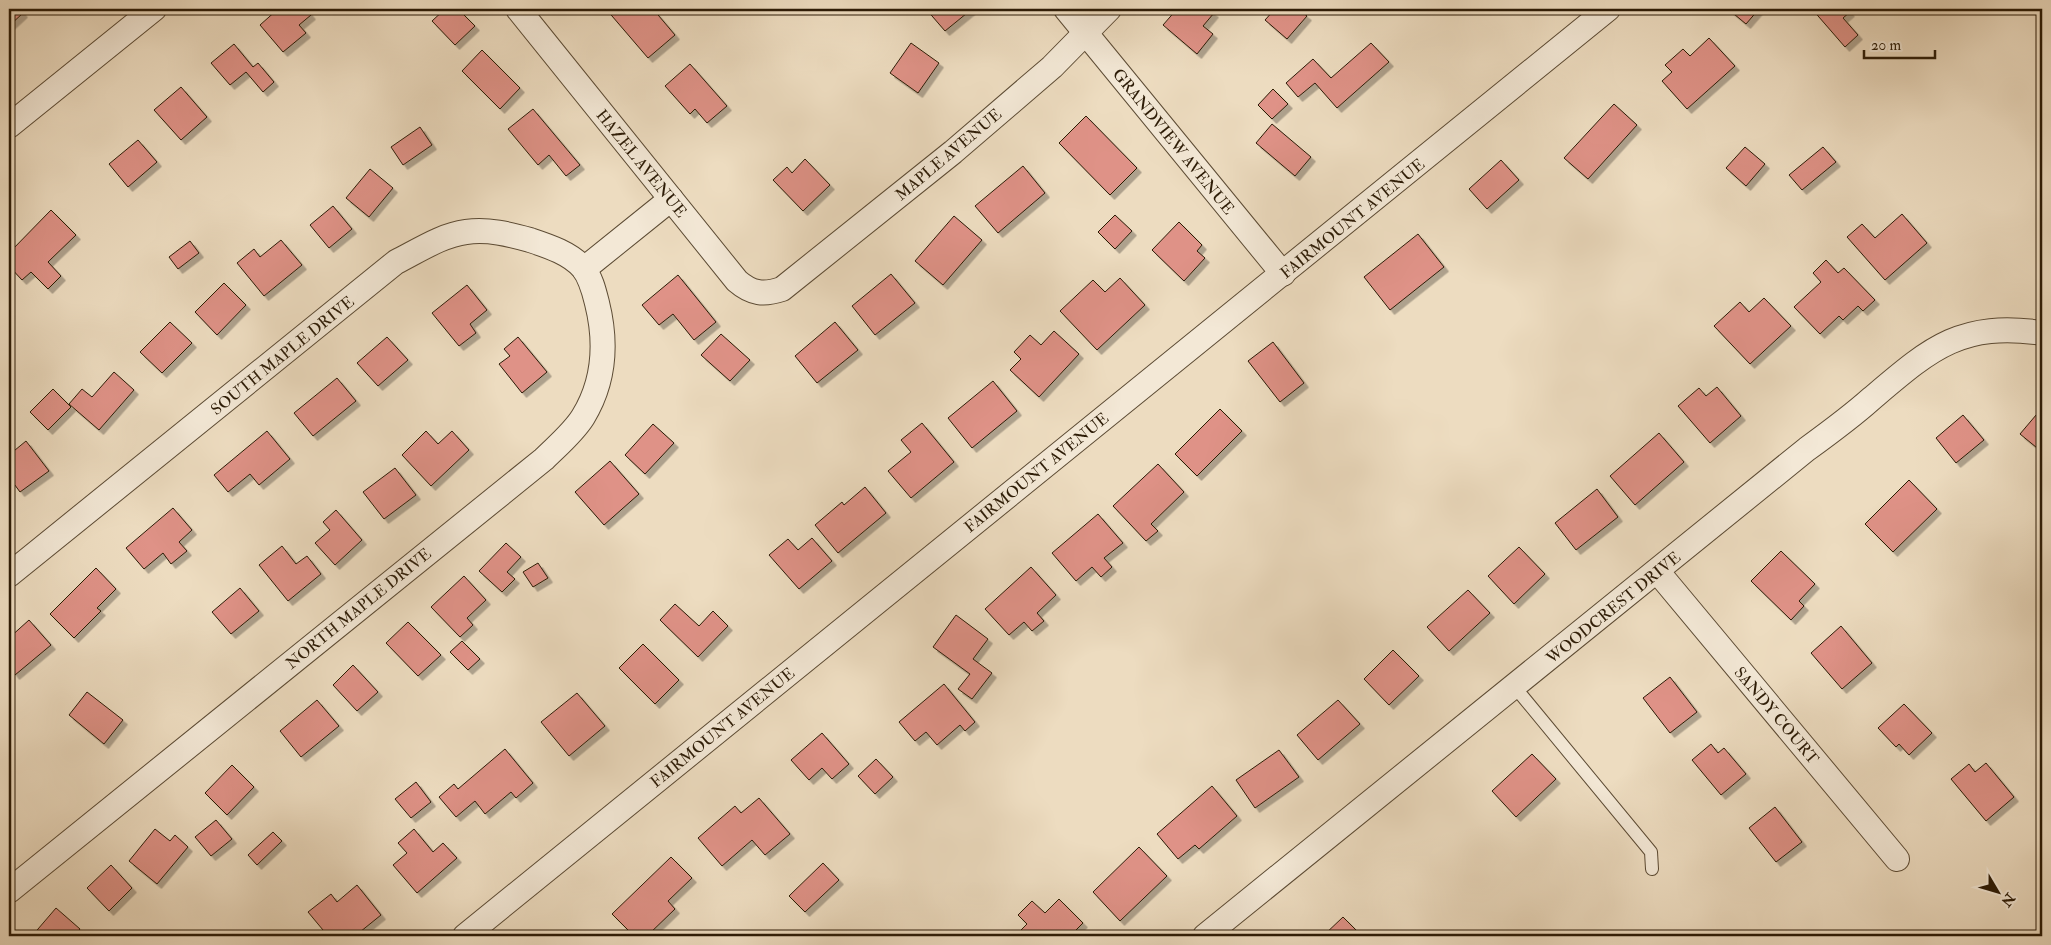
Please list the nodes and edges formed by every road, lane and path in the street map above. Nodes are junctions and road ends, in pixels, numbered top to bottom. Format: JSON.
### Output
{"nodes":[{"id":1,"x":154,"y":9,"type":"edge"},
{"id":2,"x":518,"y":9,"type":"edge"},
{"id":3,"x":1066,"y":9,"type":"edge"},
{"id":4,"x":1109,"y":9,"type":"edge"},
{"id":5,"x":1608,"y":9,"type":"edge"},
{"id":6,"x":1086,"y":33,"type":"junction"},
{"id":7,"x":9,"y":126,"type":"edge"},
{"id":8,"x":671,"y":198,"type":"junction"},
{"id":9,"x":584,"y":269,"type":"junction"},
{"id":10,"x":1283,"y":274,"type":"junction"},
{"id":11,"x":780,"y":290,"type":"joint"},
{"id":12,"x":2042,"y":333,"type":"edge"},
{"id":13,"x":1657,"y":571,"type":"junction"},
{"id":14,"x":9,"y":575,"type":"edge"},
{"id":15,"x":1514,"y":686,"type":"junction"},
{"id":16,"x":1897,"y":859,"type":"dead end"},
{"id":17,"x":1652,"y":869,"type":"dead end"},
{"id":18,"x":9,"y":891,"type":"edge"},
{"id":19,"x":465,"y":936,"type":"edge"},
{"id":20,"x":1205,"y":936,"type":"edge"}],
"edges":[{"from":1,"to":7,"type":"street"},
{"from":2,"to":8,"type":"street","name":"HAZEL AVENUE"},
{"from":3,"to":6,"type":"street","name":"GRANDVIEW AVENUE"},
{"from":4,"to":6,"type":"street","name":"MAPLE AVENUE"},
{"from":5,"to":10,"type":"street","name":"FAIRMOUNT AVENUE"},
{"from":6,"to":10,"type":"street","name":"GRANDVIEW AVENUE"},
{"from":6,"to":11,"type":"street","name":"MAPLE AVENUE"},
{"from":8,"to":9,"type":"street"},
{"from":8,"to":11,"type":"street","name":"HAZEL AVENUE"},
{"from":9,"to":14,"type":"street","name":"SOUTH MAPLE DRIVE"},
{"from":9,"to":18,"type":"street","name":"NORTH MAPLE DRIVE"},
{"from":10,"to":19,"type":"street","name":"FAIRMOUNT AVENUE"},
{"from":12,"to":13,"type":"street","name":"WOODCREST DRIVE"},
{"from":13,"to":15,"type":"street","name":"WOODCREST DRIVE"},
{"from":13,"to":16,"type":"street","name":"SANDY COURT"},
{"from":15,"to":17,"type":"lane"},
{"from":15,"to":20,"type":"street","name":"WOODCREST DRIVE"}]}
